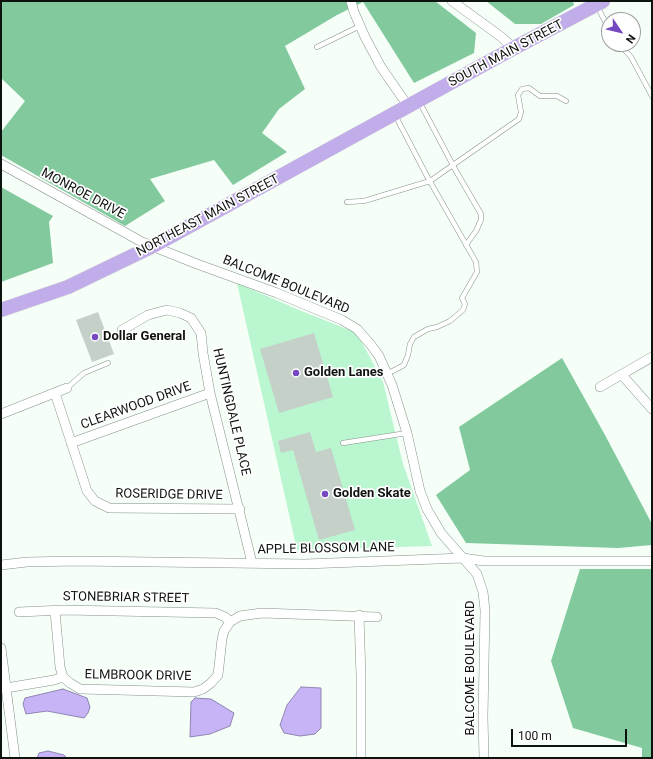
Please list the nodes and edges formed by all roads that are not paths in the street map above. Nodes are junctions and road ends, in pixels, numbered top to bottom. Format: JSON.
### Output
{"nodes":[{"id":1,"x":351,"y":1,"type":"edge"},
{"id":2,"x":452,"y":1,"type":"edge"},
{"id":3,"x":600,"y":2,"type":"edge"},
{"id":4,"x":603,"y":12,"type":"edge"},
{"id":5,"x":360,"y":26,"type":"junction"},
{"id":6,"x":317,"y":47,"type":"dead end"},
{"id":7,"x":514,"y":48,"type":"junction"},
{"id":8,"x":626,"y":52,"type":"edge"},
{"id":9,"x":652,"y":96,"type":"edge"},
{"id":10,"x":566,"y":101,"type":"dead end"},
{"id":11,"x":414,"y":103,"type":"junction"},
{"id":12,"x":394,"y":114,"type":"junction"},
{"id":13,"x":1,"y":164,"type":"edge"},
{"id":14,"x":453,"y":166,"type":"junction"},
{"id":15,"x":430,"y":181,"type":"junction"},
{"id":16,"x":348,"y":202,"type":"dead end"},
{"id":17,"x":466,"y":245,"type":"junction"},
{"id":18,"x":153,"y":246,"type":"junction"},
{"id":19,"x":1,"y":310,"type":"edge"},
{"id":20,"x":122,"y":330,"type":"dead end"},
{"id":21,"x":652,"y":358,"type":"edge"},
{"id":22,"x":108,"y":363,"type":"dead end"},
{"id":23,"x":387,"y":374,"type":"junction"},
{"id":24,"x":622,"y":375,"type":"junction"},
{"id":25,"x":600,"y":387,"type":"dead end"},
{"id":26,"x":67,"y":388,"type":"joint"},
{"id":27,"x":55,"y":393,"type":"junction"},
{"id":28,"x":210,"y":393,"type":"junction"},
{"id":29,"x":652,"y":409,"type":"edge"},
{"id":30,"x":1,"y":414,"type":"edge"},
{"id":31,"x":407,"y":433,"type":"junction"},
{"id":32,"x":71,"y":443,"type":"junction"},
{"id":33,"x":343,"y":443,"type":"dead end"},
{"id":34,"x":240,"y":509,"type":"junction"},
{"id":35,"x":464,"y":558,"type":"junction"},
{"id":36,"x":652,"y":561,"type":"edge"},
{"id":37,"x":252,"y":563,"type":"junction"},
{"id":38,"x":1,"y":565,"type":"edge"},
{"id":39,"x":55,"y":610,"type":"junction"},
{"id":40,"x":19,"y":612,"type":"dead end"},
{"id":41,"x":359,"y":615,"type":"junction"},
{"id":42,"x":377,"y":616,"type":"dead end"},
{"id":43,"x":230,"y":622,"type":"junction"},
{"id":44,"x":1,"y":648,"type":"edge"},
{"id":45,"x":63,"y":677,"type":"junction"},
{"id":46,"x":6,"y":688,"type":"junction"},
{"id":47,"x":15,"y":758,"type":"edge"},
{"id":48,"x":361,"y":758,"type":"edge"},
{"id":49,"x":484,"y":758,"type":"edge"}],
"edges":[{"from":1,"to":5,"type":"street"},
{"from":2,"to":7,"type":"street"},
{"from":3,"to":4,"type":"lane"},
{"from":3,"to":7,"type":"main road","name":"SOUTH MAIN STREET"},
{"from":5,"to":6,"type":"lane"},
{"from":5,"to":11,"type":"street"},
{"from":7,"to":11,"type":"main road","name":"SOUTH MAIN STREET"},
{"from":8,"to":9,"type":"lane"},
{"from":10,"to":14,"type":"lane"},
{"from":11,"to":12,"type":"main road","name":"NORTHEAST MAIN STREET"},
{"from":11,"to":14,"type":"lane"},
{"from":12,"to":15,"type":"lane"},
{"from":12,"to":18,"type":"main road","name":"NORTHEAST MAIN STREET"},
{"from":13,"to":18,"type":"street","name":"MONROE DRIVE"},
{"from":14,"to":15,"type":"lane"},
{"from":14,"to":17,"type":"lane"},
{"from":15,"to":16,"type":"lane"},
{"from":15,"to":17,"type":"lane"},
{"from":17,"to":23,"type":"lane"},
{"from":18,"to":19,"type":"main road","name":"NORTHEAST MAIN STREET"},
{"from":18,"to":23,"type":"street","name":"BALCOME BOULEVARD"},
{"from":20,"to":28,"type":"street","name":"HUNTINGDALE PLACE"},
{"from":21,"to":24,"type":"street"},
{"from":22,"to":26,"type":"lane"},
{"from":23,"to":31,"type":"street","name":"BALCOME BOULEVARD"},
{"from":24,"to":25,"type":"street"},
{"from":24,"to":29,"type":"street"},
{"from":26,"to":27,"type":"street"},
{"from":27,"to":30,"type":"street"},
{"from":27,"to":32,"type":"street","name":"ROSERIDGE DRIVE"},
{"from":28,"to":32,"type":"street","name":"CLEARWOOD DRIVE"},
{"from":28,"to":34,"type":"street","name":"HUNTINGDALE PLACE"},
{"from":31,"to":33,"type":"lane"},
{"from":31,"to":35,"type":"street","name":"BALCOME BOULEVARD"},
{"from":32,"to":34,"type":"street","name":"ROSERIDGE DRIVE"},
{"from":34,"to":37,"type":"street","name":"HUNTINGDALE PLACE"},
{"from":35,"to":36,"type":"street","name":"APPLE BLOSSOM LANE"},
{"from":35,"to":37,"type":"street","name":"APPLE BLOSSOM LANE"},
{"from":35,"to":49,"type":"street","name":"BALCOME BOULEVARD"},
{"from":37,"to":38,"type":"street","name":"APPLE BLOSSOM LANE"},
{"from":39,"to":40,"type":"street","name":"STONEBRIAR STREET"},
{"from":39,"to":43,"type":"street","name":"STONEBRIAR STREET"},
{"from":39,"to":45,"type":"street"},
{"from":41,"to":42,"type":"street"},
{"from":41,"to":43,"type":"street"},
{"from":41,"to":48,"type":"street"},
{"from":43,"to":45,"type":"street","name":"ELMBROOK DRIVE"},
{"from":44,"to":46,"type":"street"},
{"from":45,"to":46,"type":"street"},
{"from":46,"to":47,"type":"street"}]}
